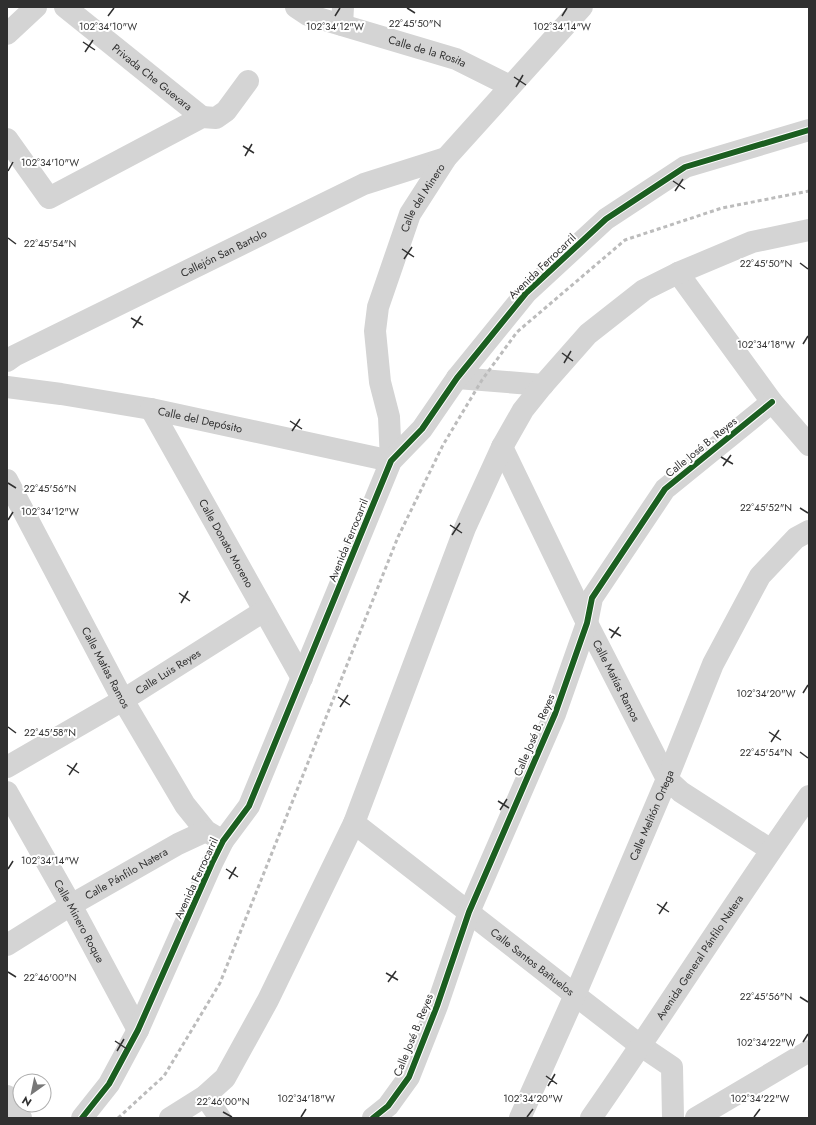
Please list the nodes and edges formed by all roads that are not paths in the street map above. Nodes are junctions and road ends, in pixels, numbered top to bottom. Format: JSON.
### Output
{"nodes":[{"id":1,"x":36,"y":7,"type":"edge"},
{"id":2,"x":65,"y":7,"type":"edge"},
{"id":3,"x":296,"y":7,"type":"edge"},
{"id":4,"x":323,"y":7,"type":"edge"},
{"id":5,"x":582,"y":7,"type":"edge"},
{"id":6,"x":342,"y":16,"type":"edge"},
{"id":7,"x":7,"y":34,"type":"edge"},
{"id":8,"x":248,"y":81,"type":"dead end"},
{"id":9,"x":510,"y":86,"type":"junction"},
{"id":10,"x":202,"y":117,"type":"junction"},
{"id":11,"x":809,"y":130,"type":"edge"},
{"id":12,"x":7,"y":139,"type":"edge"},
{"id":13,"x":446,"y":158,"type":"junction"},
{"id":14,"x":809,"y":230,"type":"edge"},
{"id":15,"x":678,"y":273,"type":"junction"},
{"id":16,"x":9,"y":352,"type":"edge"},
{"id":17,"x":457,"y":378,"type":"junction"},
{"id":18,"x":543,"y":384,"type":"junction"},
{"id":19,"x":7,"y":387,"type":"edge"},
{"id":20,"x":772,"y":402,"type":"junction"},
{"id":21,"x":151,"y":409,"type":"junction"},
{"id":22,"x":809,"y":445,"type":"edge"},
{"id":23,"x":502,"y":447,"type":"junction"},
{"id":24,"x":391,"y":461,"type":"junction"},
{"id":25,"x":7,"y":480,"type":"edge"},
{"id":26,"x":809,"y":531,"type":"edge"},
{"id":27,"x":264,"y":611,"type":"junction"},
{"id":28,"x":587,"y":623,"type":"junction"},
{"id":29,"x":302,"y":678,"type":"junction"},
{"id":30,"x":123,"y":700,"type":"junction"},
{"id":31,"x":7,"y":767,"type":"edge"},
{"id":32,"x":667,"y":779,"type":"junction"},
{"id":33,"x":7,"y":792,"type":"edge"},
{"id":34,"x":809,"y":796,"type":"edge"},
{"id":35,"x":354,"y":823,"type":"junction"},
{"id":36,"x":215,"y":836,"type":"junction"},
{"id":37,"x":771,"y":850,"type":"junction"},
{"id":38,"x":71,"y":905,"type":"junction"},
{"id":39,"x":469,"y":912,"type":"junction"},
{"id":40,"x":7,"y":945,"type":"edge"},
{"id":41,"x":575,"y":995,"type":"junction"},
{"id":42,"x":138,"y":1030,"type":"junction"},
{"id":43,"x":641,"y":1046,"type":"junction"},
{"id":44,"x":809,"y":1051,"type":"edge"},
{"id":45,"x":7,"y":1096,"type":"edge"},
{"id":46,"x":205,"y":1096,"type":"junction"},
{"id":47,"x":21,"y":1118,"type":"edge"},
{"id":48,"x":82,"y":1118,"type":"edge"},
{"id":49,"x":170,"y":1118,"type":"edge"},
{"id":50,"x":220,"y":1118,"type":"edge"},
{"id":51,"x":373,"y":1118,"type":"edge"},
{"id":52,"x":520,"y":1118,"type":"edge"},
{"id":53,"x":591,"y":1118,"type":"edge"},
{"id":54,"x":673,"y":1118,"type":"edge"},
{"id":55,"x":696,"y":1118,"type":"edge"}],
"edges":[{"from":1,"to":7,"type":"street"},
{"from":2,"to":10,"type":"street","name":"Privada Che Guevara"},
{"from":3,"to":6,"type":"street","name":"Calle de la Rosita"},
{"from":4,"to":6,"type":"street"},
{"from":5,"to":9,"type":"street","name":"Calle del Minero"},
{"from":6,"to":9,"type":"street","name":"Calle de la Rosita"},
{"from":8,"to":10,"type":"street"},
{"from":9,"to":13,"type":"street","name":"Calle del Minero"},
{"from":10,"to":12,"type":"street"},
{"from":11,"to":17,"type":"street","name":"Avenida Ferrocarril"},
{"from":13,"to":16,"type":"street","name":"Callejón San Bartolo"},
{"from":13,"to":24,"type":"street","name":"Calle del Minero"},
{"from":14,"to":15,"type":"street"},
{"from":15,"to":18,"type":"street"},
{"from":15,"to":20,"type":"street"},
{"from":17,"to":18,"type":"street"},
{"from":17,"to":24,"type":"street","name":"Avenida Ferrocarril"},
{"from":18,"to":23,"type":"street"},
{"from":19,"to":21,"type":"street","name":"Calle del Depósito"},
{"from":20,"to":22,"type":"street"},
{"from":20,"to":28,"type":"street","name":"Calle José B. Reyes"},
{"from":21,"to":24,"type":"street","name":"Calle del Depósito"},
{"from":21,"to":27,"type":"street","name":"Calle Donato Moreno"},
{"from":23,"to":28,"type":"street","name":"Calle Matías Ramos"},
{"from":23,"to":35,"type":"street"},
{"from":24,"to":29,"type":"street","name":"Avenida Ferrocarril"},
{"from":25,"to":30,"type":"street","name":"Calle Matías Ramos"},
{"from":26,"to":32,"type":"street","name":"Calle Melitón Ortega"},
{"from":27,"to":29,"type":"street","name":"Calle Donato Moreno"},
{"from":27,"to":30,"type":"street","name":"Calle Luis Reyes"},
{"from":28,"to":32,"type":"street","name":"Calle Matías Ramos"},
{"from":28,"to":39,"type":"street","name":"Calle José B. Reyes"},
{"from":29,"to":36,"type":"street","name":"Avenida Ferrocarril"},
{"from":30,"to":31,"type":"street","name":"Calle Luis Reyes"},
{"from":30,"to":36,"type":"street","name":"Calle Matías Ramos"},
{"from":32,"to":37,"type":"street","name":"Calle Matías Ramos"},
{"from":32,"to":41,"type":"street","name":"Calle Melitón Ortega"},
{"from":33,"to":38,"type":"street","name":"Calle Minero Roque"},
{"from":34,"to":37,"type":"street","name":"Avenida General Pánfilo Natera"},
{"from":35,"to":39,"type":"street","name":"Calle Santos Bañuelos"},
{"from":35,"to":46,"type":"street"},
{"from":36,"to":38,"type":"street","name":"Calle Pánfilo Natera"},
{"from":36,"to":42,"type":"street","name":"Avenida Ferrocarril"},
{"from":37,"to":43,"type":"street","name":"Avenida General Pánfilo Natera"},
{"from":38,"to":40,"type":"street","name":"Calle Pánfilo Natera"},
{"from":38,"to":42,"type":"street","name":"Calle Minero Roque"},
{"from":39,"to":41,"type":"street","name":"Calle Santos Bañuelos"},
{"from":39,"to":51,"type":"street","name":"Calle José B. Reyes"},
{"from":41,"to":43,"type":"street","name":"Calle Santos Bañuelos"},
{"from":41,"to":52,"type":"street","name":"Calle Melitón Ortega"},
{"from":42,"to":48,"type":"street","name":"Avenida Ferrocarril"},
{"from":43,"to":53,"type":"street","name":"Avenida General Pánfilo Natera"},
{"from":43,"to":54,"type":"street","name":"Calle Santos Bañuelos"},
{"from":44,"to":55,"type":"street"},
{"from":45,"to":47,"type":"street"},
{"from":46,"to":49,"type":"street"},
{"from":46,"to":50,"type":"street"}]}
